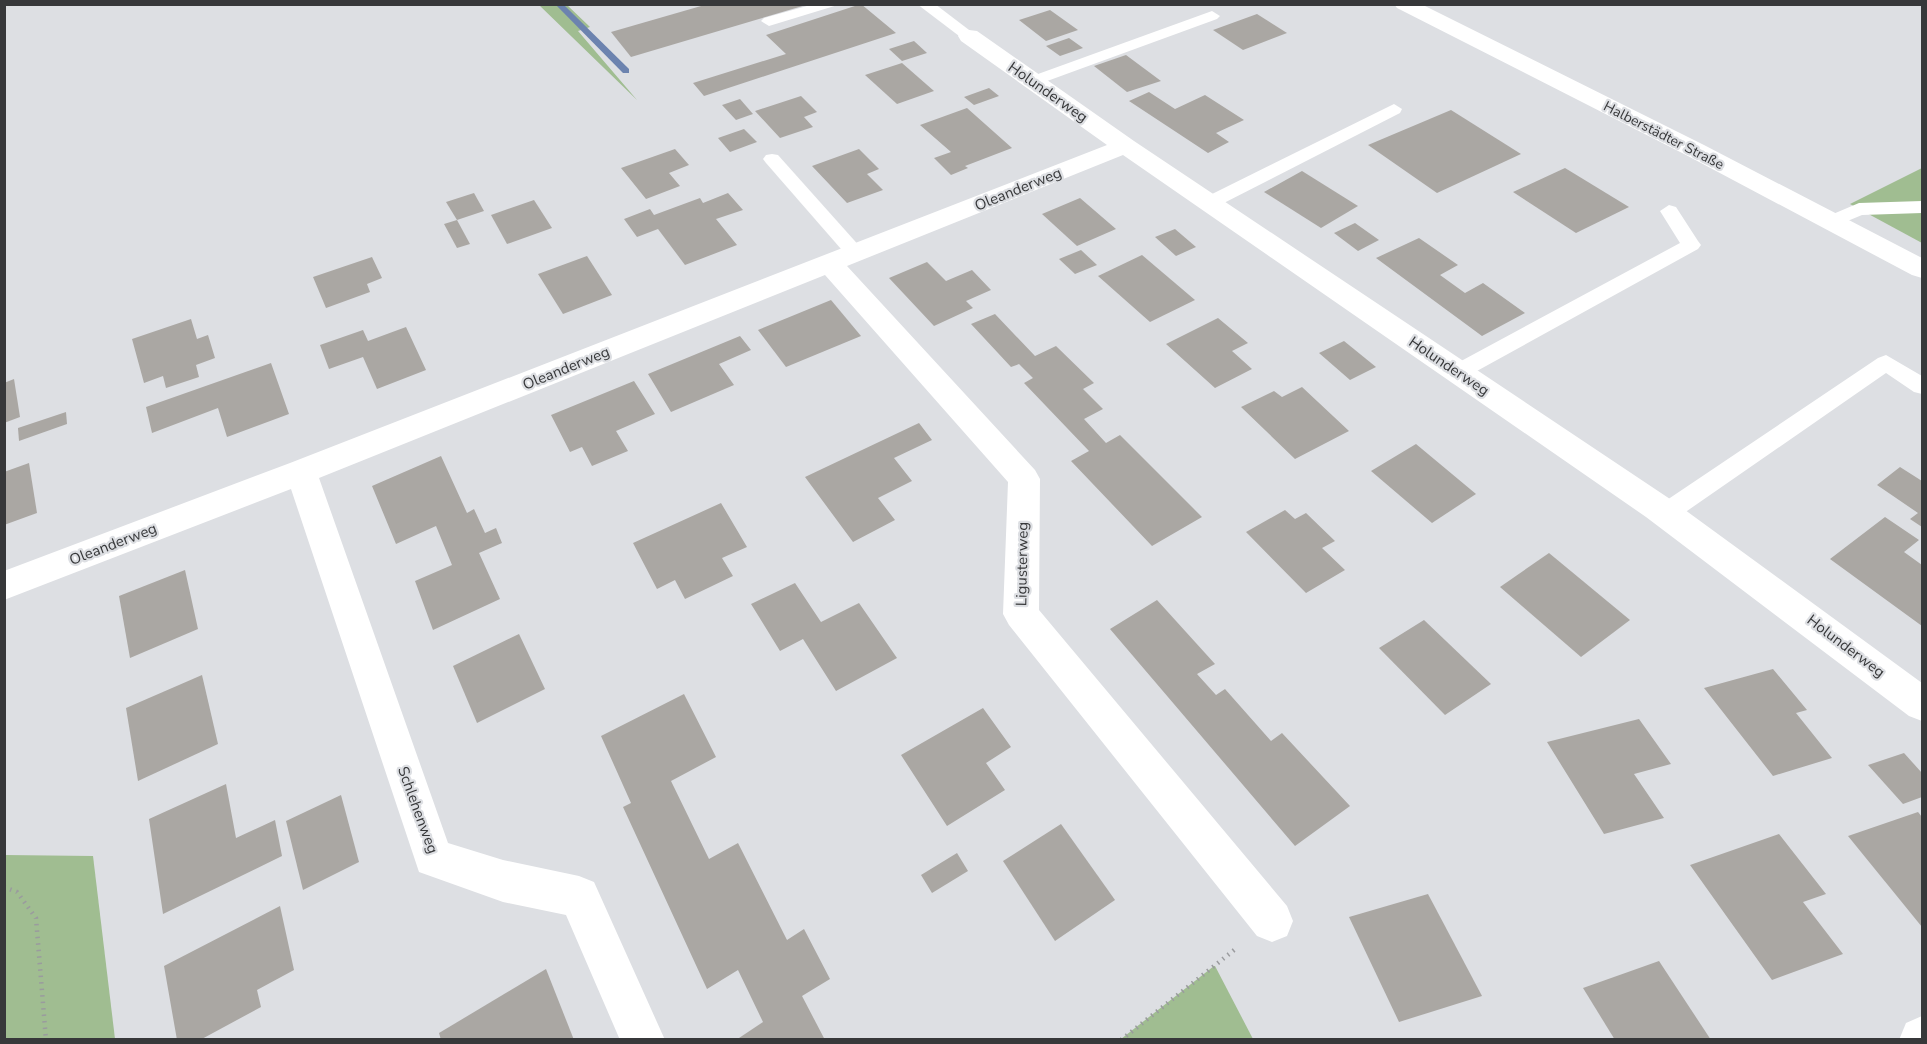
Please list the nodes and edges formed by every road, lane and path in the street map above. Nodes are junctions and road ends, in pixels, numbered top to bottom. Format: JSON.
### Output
{"nodes":[{"id":1,"x":834,"y":4,"type":"edge"},
{"id":2,"x":924,"y":4,"type":"edge"},
{"id":3,"x":1404,"y":4,"type":"edge"},
{"id":4,"x":1212,"y":16,"type":"dead end"},
{"id":5,"x":769,"y":21,"type":"dead end"},
{"id":6,"x":969,"y":36,"type":"joint"},
{"id":7,"x":1033,"y":81,"type":"junction"},
{"id":8,"x":1394,"y":109,"type":"dead end"},
{"id":9,"x":1125,"y":146,"type":"junction"},
{"id":10,"x":772,"y":159,"type":"dead end"},
{"id":11,"x":1209,"y":203,"type":"junction"},
{"id":12,"x":1923,"y":207,"type":"edge"},
{"id":13,"x":1670,"y":211,"type":"dead end"},
{"id":14,"x":1833,"y":221,"type":"junction"},
{"id":15,"x":842,"y":259,"type":"junction"},
{"id":16,"x":1923,"y":269,"type":"edge"},
{"id":17,"x":1458,"y":372,"type":"junction"},
{"id":18,"x":1923,"y":386,"type":"edge"},
{"id":19,"x":301,"y":472,"type":"junction"},
{"id":20,"x":1666,"y":513,"type":"junction"},
{"id":21,"x":4,"y":586,"type":"edge"},
{"id":22,"x":1923,"y":704,"type":"edge"},
{"id":23,"x":4,"y":887,"type":"edge"},
{"id":24,"x":1272,"y":921,"type":"joint"},
{"id":25,"x":46,"y":1040,"type":"edge"},
{"id":26,"x":643,"y":1040,"type":"edge"},
{"id":27,"x":1121,"y":1040,"type":"edge"}],
"edges":[{"from":1,"to":5,"type":"lane"},
{"from":2,"to":6,"type":"lane"},
{"from":3,"to":14,"type":"street","name":"Halberstädter Straße"},
{"from":4,"to":7,"type":"lane"},
{"from":6,"to":7,"type":"street","name":"Holunderweg"},
{"from":7,"to":9,"type":"street","name":"Holunderweg"},
{"from":8,"to":11,"type":"lane"},
{"from":9,"to":11,"type":"street","name":"Holunderweg"},
{"from":9,"to":15,"type":"street","name":"Oleanderweg"},
{"from":10,"to":15,"type":"lane"},
{"from":11,"to":17,"type":"street","name":"Holunderweg"},
{"from":12,"to":14,"type":"lane"},
{"from":13,"to":17,"type":"lane"},
{"from":14,"to":16,"type":"street","name":"Halberstädter Straße"},
{"from":15,"to":19,"type":"street","name":"Oleanderweg"},
{"from":15,"to":24,"type":"street","name":"Ligusterweg"},
{"from":17,"to":20,"type":"street","name":"Holunderweg"},
{"from":18,"to":20,"type":"lane"},
{"from":19,"to":21,"type":"street","name":"Oleanderweg"},
{"from":19,"to":26,"type":"street","name":"Schlehenweg"},
{"from":20,"to":22,"type":"street","name":"Holunderweg"},
{"from":23,"to":25,"type":"path"},
{"from":24,"to":27,"type":"path"}]}
